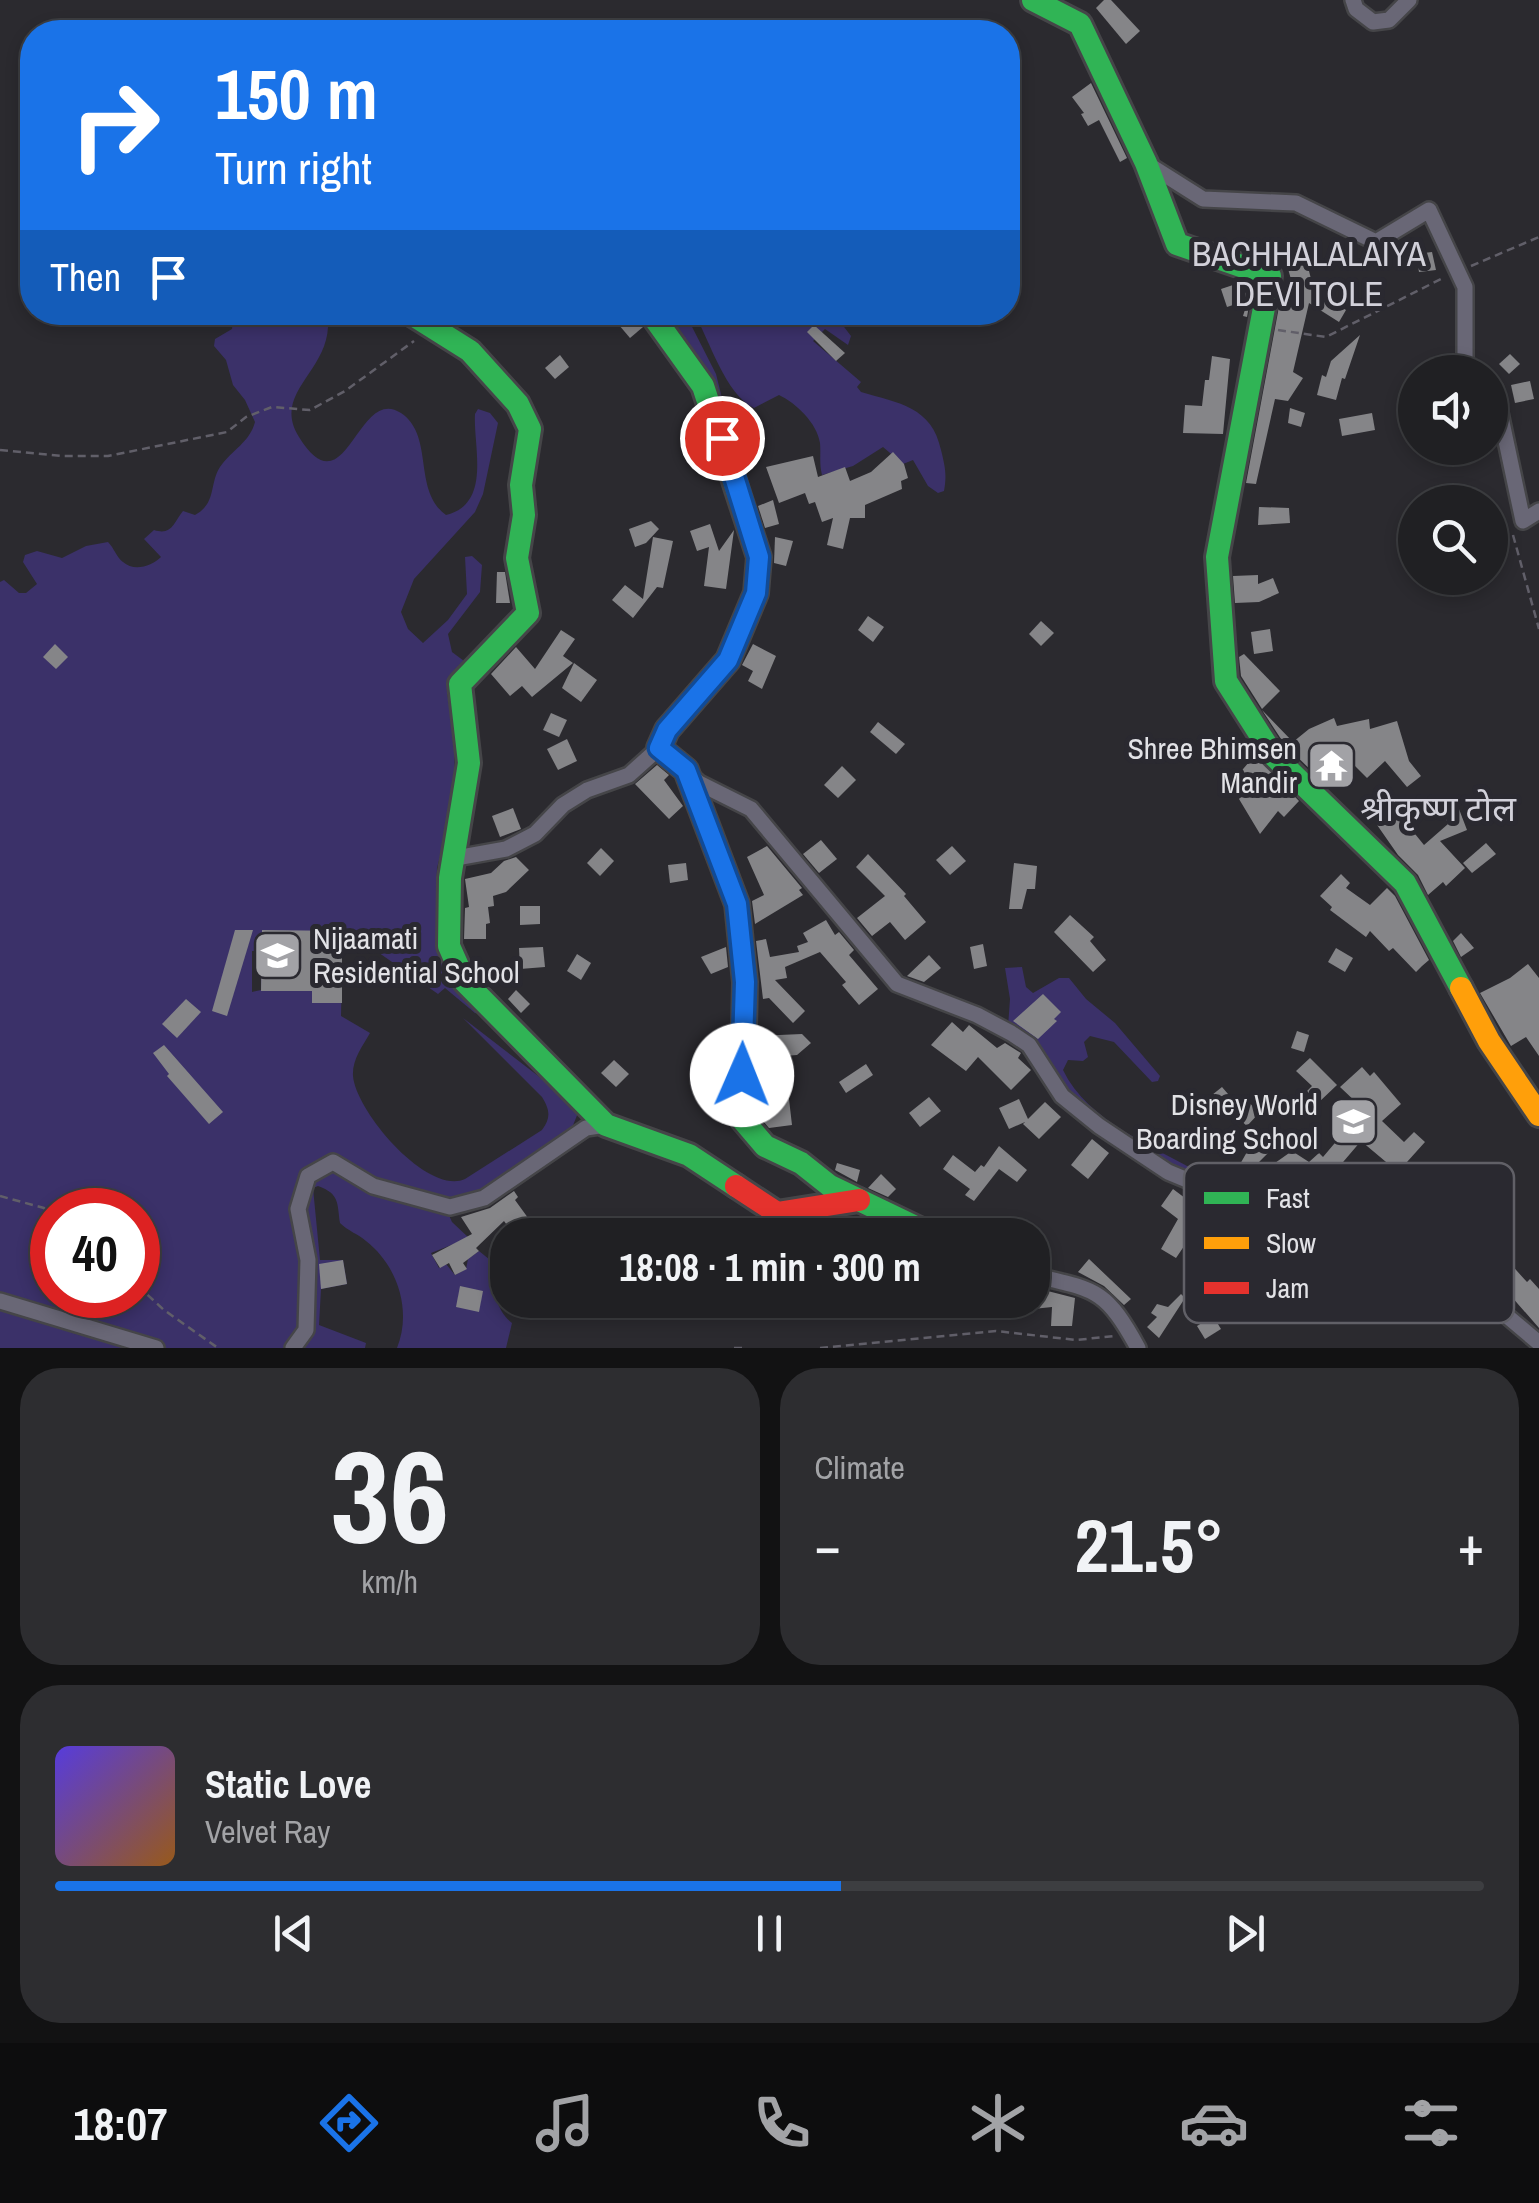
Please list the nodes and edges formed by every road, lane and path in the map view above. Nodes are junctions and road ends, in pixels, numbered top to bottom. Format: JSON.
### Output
{"nodes":[{"id":1,"x":1034,"y":0,"type":"edge"},
{"id":2,"x":1353,"y":0,"type":"edge"},
{"id":3,"x":1408,"y":0,"type":"edge"},
{"id":4,"x":1146,"y":163,"type":"junction"},
{"id":5,"x":1539,"y":238,"type":"edge"},
{"id":6,"x":1457,"y":272,"type":"junction"},
{"id":7,"x":427,"y":325,"type":"edge"},
{"id":8,"x":659,"y":325,"type":"edge"},
{"id":9,"x":430,"y":327,"type":"junction"},
{"id":10,"x":1260,"y":327,"type":"junction"},
{"id":11,"x":1466,"y":355,"type":"edge"},
{"id":12,"x":0,"y":450,"type":"edge"},
{"id":13,"x":1508,"y":452,"type":"edge"},
{"id":14,"x":1539,"y":511,"type":"edge"},
{"id":15,"x":1522,"y":521,"type":"junction"},
{"id":16,"x":1539,"y":629,"type":"edge"},
{"id":17,"x":659,"y":748,"type":"junction"},
{"id":18,"x":686,"y":770,"type":"junction"},
{"id":19,"x":456,"y":858,"type":"junction"},
{"id":20,"x":1539,"y":1115,"type":"edge"},
{"id":21,"x":606,"y":1124,"type":"junction"},
{"id":22,"x":1184,"y":1179,"type":"edge"},
{"id":23,"x":0,"y":1196,"type":"edge"},
{"id":24,"x":859,"y":1200,"type":"junction"},
{"id":25,"x":30,"y":1204,"type":"edge"},
{"id":26,"x":897,"y":1218,"type":"edge"},
{"id":27,"x":1050,"y":1279,"type":"edge"},
{"id":28,"x":0,"y":1301,"type":"edge"},
{"id":29,"x":160,"y":1306,"type":"edge"},
{"id":30,"x":1514,"y":1321,"type":"edge"},
{"id":31,"x":1125,"y":1324,"type":"junction"},
{"id":32,"x":1539,"y":1342,"type":"edge"},
{"id":33,"x":156,"y":1348,"type":"edge"},
{"id":34,"x":218,"y":1348,"type":"edge"},
{"id":35,"x":293,"y":1348,"type":"edge"},
{"id":36,"x":734,"y":1348,"type":"edge"},
{"id":37,"x":742,"y":1348,"type":"edge"},
{"id":38,"x":820,"y":1348,"type":"edge"},
{"id":39,"x":1138,"y":1348,"type":"edge"}],
"edges":[{"from":1,"to":4,"type":"street"},
{"from":2,"to":3,"type":"street"},
{"from":4,"to":6,"type":"street"},
{"from":4,"to":10,"type":"street"},
{"from":5,"to":6,"type":"path"},
{"from":6,"to":10,"type":"path"},
{"from":6,"to":11,"type":"street"},
{"from":7,"to":9,"type":"street"},
{"from":8,"to":17,"type":"street"},
{"from":9,"to":12,"type":"path"},
{"from":9,"to":19,"type":"street"},
{"from":10,"to":20,"type":"street"},
{"from":13,"to":15,"type":"street"},
{"from":14,"to":15,"type":"street"},
{"from":15,"to":16,"type":"path"},
{"from":17,"to":18,"type":"street"},
{"from":17,"to":19,"type":"street"},
{"from":18,"to":22,"type":"street"},
{"from":18,"to":24,"type":"street"},
{"from":19,"to":21,"type":"street"},
{"from":21,"to":24,"type":"street"},
{"from":21,"to":35,"type":"street"},
{"from":23,"to":25,"type":"path"},
{"from":24,"to":26,"type":"street"},
{"from":27,"to":31,"type":"street"},
{"from":28,"to":33,"type":"street"},
{"from":29,"to":34,"type":"path"},
{"from":30,"to":32,"type":"street"},
{"from":31,"to":38,"type":"path"},
{"from":31,"to":39,"type":"street"},
{"from":36,"to":37,"type":"path"}]}
